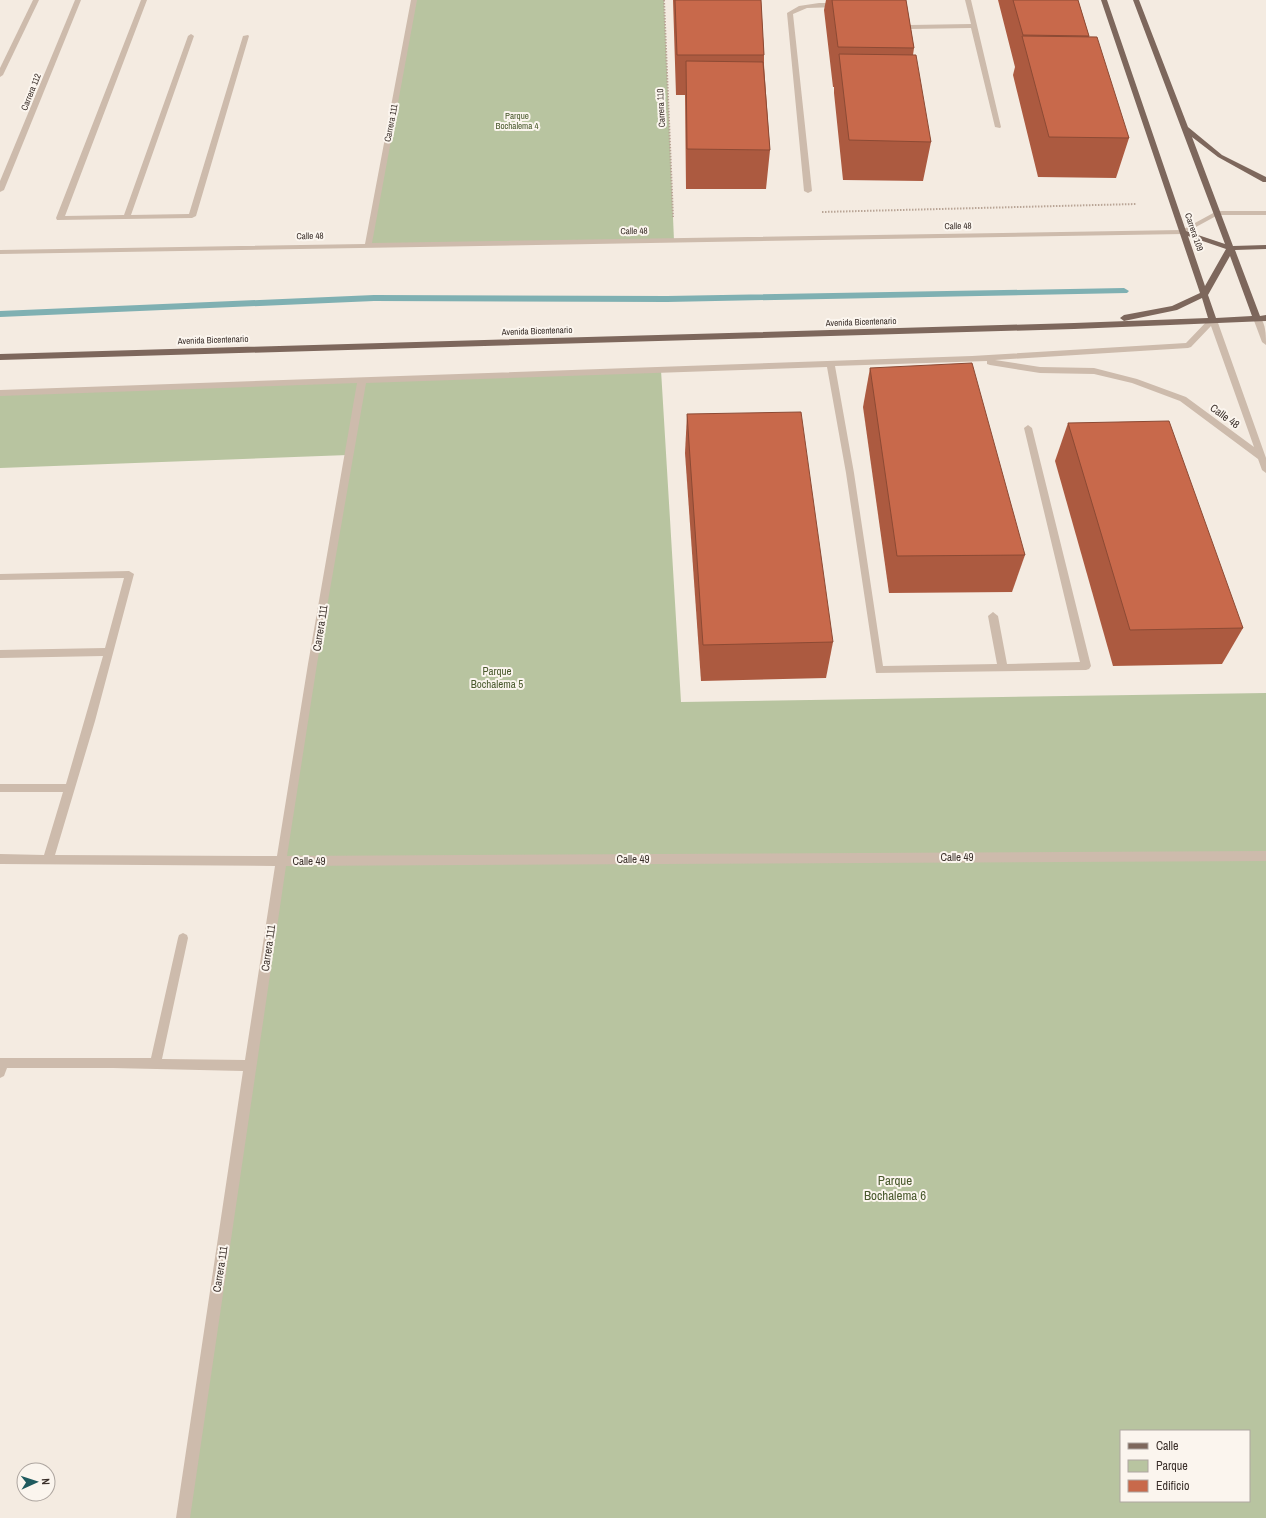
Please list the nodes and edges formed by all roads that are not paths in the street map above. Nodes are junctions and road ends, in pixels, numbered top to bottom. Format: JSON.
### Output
{"nodes":[{"id":1,"x":36,"y":0,"type":"edge"},
{"id":2,"x":78,"y":0,"type":"edge"},
{"id":3,"x":144,"y":0,"type":"edge"},
{"id":4,"x":414,"y":0,"type":"edge"},
{"id":5,"x":968,"y":0,"type":"edge"},
{"id":6,"x":1104,"y":0,"type":"edge"},
{"id":7,"x":1136,"y":0,"type":"edge"},
{"id":8,"x":846,"y":5,"type":"edge"},
{"id":9,"x":907,"y":20,"type":"edge"},
{"id":10,"x":974,"y":26,"type":"junction"},
{"id":11,"x":910,"y":27,"type":"junction"},
{"id":12,"x":911,"y":34,"type":"edge"},
{"id":13,"x":191,"y":36,"type":"dead end"},
{"id":14,"x":246,"y":36,"type":"dead end"},
{"id":15,"x":0,"y":75,"type":"edge"},
{"id":16,"x":998,"y":127,"type":"dead end"},
{"id":17,"x":1186,"y":129,"type":"junction"},
{"id":18,"x":1266,"y":180,"type":"edge"},
{"id":19,"x":0,"y":190,"type":"edge"},
{"id":20,"x":808,"y":191,"type":"dead end"},
{"id":21,"x":1218,"y":213,"type":"junction"},
{"id":22,"x":1266,"y":213,"type":"edge"},
{"id":23,"x":127,"y":217,"type":"junction"},
{"id":24,"x":1183,"y":232,"type":"junction"},
{"id":25,"x":368,"y":245,"type":"junction"},
{"id":26,"x":1266,"y":247,"type":"edge"},
{"id":27,"x":1230,"y":248,"type":"junction"},
{"id":28,"x":0,"y":252,"type":"edge"},
{"id":29,"x":1205,"y":294,"type":"junction"},
{"id":30,"x":1257,"y":318,"type":"junction"},
{"id":31,"x":1266,"y":318,"type":"edge"},
{"id":32,"x":1213,"y":320,"type":"junction"},
{"id":33,"x":1074,"y":326,"type":"junction"},
{"id":34,"x":1266,"y":342,"type":"edge"},
{"id":35,"x":0,"y":357,"type":"edge"},
{"id":36,"x":972,"y":359,"type":"junction"},
{"id":37,"x":831,"y":364,"type":"junction"},
{"id":38,"x":362,"y":380,"type":"junction"},
{"id":39,"x":0,"y":393,"type":"edge"},
{"id":40,"x":1028,"y":428,"type":"dead end"},
{"id":41,"x":1266,"y":470,"type":"edge"},
{"id":42,"x":0,"y":577,"type":"edge"},
{"id":43,"x":993,"y":616,"type":"dead end"},
{"id":44,"x":109,"y":652,"type":"junction"},
{"id":45,"x":0,"y":654,"type":"edge"},
{"id":46,"x":1003,"y":668,"type":"junction"},
{"id":47,"x":0,"y":788,"type":"edge"},
{"id":48,"x":70,"y":788,"type":"junction"},
{"id":49,"x":1266,"y":856,"type":"edge"},
{"id":50,"x":0,"y":859,"type":"edge"},
{"id":51,"x":48,"y":860,"type":"junction"},
{"id":52,"x":281,"y":861,"type":"junction"},
{"id":53,"x":183,"y":938,"type":"dead end"},
{"id":54,"x":156,"y":1064,"type":"junction"},
{"id":55,"x":1,"y":1066,"type":"edge"},
{"id":56,"x":251,"y":1066,"type":"junction"},
{"id":57,"x":183,"y":1518,"type":"edge"}],
"edges":[{"from":1,"to":15,"type":"street"},
{"from":2,"to":19,"type":"street","name":"Carrera 112"},
{"from":3,"to":23,"type":"street"},
{"from":4,"to":25,"type":"street","name":"Carrera 111"},
{"from":5,"to":10,"type":"street"},
{"from":6,"to":24,"type":"main road","name":"Carrera 109"},
{"from":7,"to":17,"type":"main road"},
{"from":8,"to":20,"type":"street"},
{"from":9,"to":11,"type":"street"},
{"from":10,"to":11,"type":"street"},
{"from":10,"to":16,"type":"street"},
{"from":11,"to":12,"type":"street"},
{"from":13,"to":23,"type":"street"},
{"from":14,"to":23,"type":"street"},
{"from":17,"to":18,"type":"main road"},
{"from":17,"to":21,"type":"main road"},
{"from":21,"to":22,"type":"street"},
{"from":21,"to":24,"type":"street"},
{"from":21,"to":27,"type":"main road"},
{"from":24,"to":25,"type":"street","name":"Calle 48"},
{"from":24,"to":27,"type":"main road","name":"Calle 48"},
{"from":24,"to":29,"type":"main road","name":"Carrera 109"},
{"from":25,"to":28,"type":"street","name":"Calle 48"},
{"from":26,"to":27,"type":"main road","name":"Calle 48"},
{"from":27,"to":29,"type":"main road"},
{"from":27,"to":30,"type":"main road"},
{"from":29,"to":32,"type":"main road","name":"Carrera 109"},
{"from":29,"to":33,"type":"main road","name":"Avenida Bicentenario"},
{"from":30,"to":31,"type":"main road"},
{"from":30,"to":32,"type":"main road"},
{"from":30,"to":34,"type":"street"},
{"from":32,"to":33,"type":"main road","name":"Avenida Bicentenario"},
{"from":32,"to":36,"type":"street","name":"Calle 48"},
{"from":32,"to":41,"type":"street","name":"Carrera 109"},
{"from":33,"to":35,"type":"main road","name":"Avenida Bicentenario"},
{"from":36,"to":37,"type":"street","name":"Calle 48"},
{"from":36,"to":41,"type":"street","name":"Calle 48"},
{"from":37,"to":38,"type":"street","name":"Calle 48"},
{"from":37,"to":46,"type":"street"},
{"from":38,"to":39,"type":"street","name":"Calle 48"},
{"from":38,"to":52,"type":"street","name":"Carrera 111"},
{"from":40,"to":46,"type":"street"},
{"from":42,"to":44,"type":"street"},
{"from":43,"to":46,"type":"street"},
{"from":44,"to":45,"type":"street"},
{"from":44,"to":48,"type":"street"},
{"from":47,"to":48,"type":"street"},
{"from":48,"to":51,"type":"street"},
{"from":49,"to":52,"type":"street","name":"Calle 49"},
{"from":50,"to":51,"type":"street","name":"Calle 49"},
{"from":51,"to":52,"type":"street","name":"Calle 49"},
{"from":52,"to":56,"type":"street","name":"Carrera 111"},
{"from":53,"to":54,"type":"street"},
{"from":54,"to":55,"type":"street"},
{"from":54,"to":56,"type":"street"},
{"from":56,"to":57,"type":"street","name":"Carrera 111"}]}
